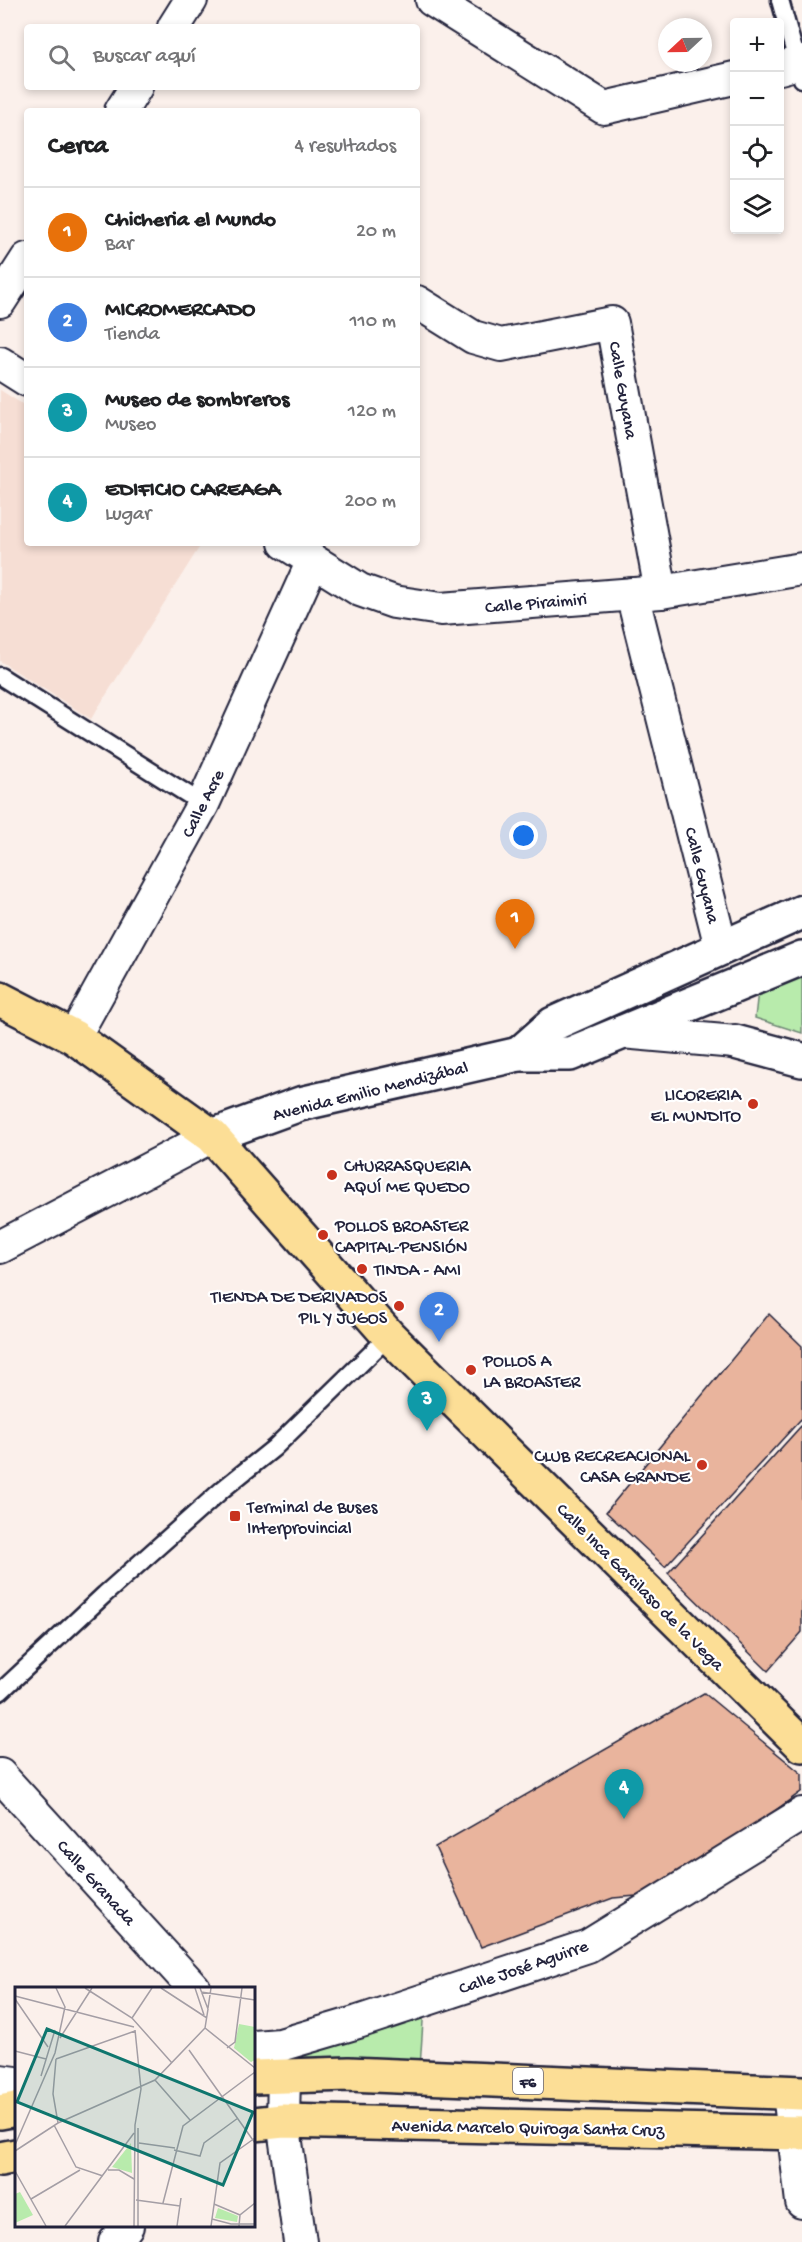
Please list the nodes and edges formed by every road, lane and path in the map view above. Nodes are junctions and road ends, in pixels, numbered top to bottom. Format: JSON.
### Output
{"nodes":[{"id":1,"x":191,"y":0,"type":"edge"},
{"id":2,"x":432,"y":0,"type":"edge"},
{"id":3,"x":780,"y":0,"type":"edge"},
{"id":4,"x":176,"y":24,"type":"edge"},
{"id":5,"x":795,"y":68,"type":"edge"},
{"id":6,"x":730,"y":79,"type":"edge"},
{"id":7,"x":134,"y":90,"type":"edge"},
{"id":8,"x":123,"y":108,"type":"edge"},
{"id":9,"x":24,"y":264,"type":"edge"},
{"id":10,"x":0,"y":301,"type":"edge"},
{"id":11,"x":420,"y":304,"type":"edge"},
{"id":12,"x":0,"y":363,"type":"edge"},
{"id":13,"x":24,"y":378,"type":"edge"},
{"id":14,"x":290,"y":546,"type":"edge"},
{"id":15,"x":313,"y":561,"type":"junction"},
{"id":16,"x":802,"y":570,"type":"edge"},
{"id":17,"x":646,"y":593,"type":"junction"},
{"id":18,"x":0,"y":676,"type":"edge"},
{"id":19,"x":203,"y":804,"type":"junction"},
{"id":20,"x":802,"y":912,"type":"edge"},
{"id":21,"x":721,"y":947,"type":"junction"},
{"id":22,"x":802,"y":958,"type":"edge"},
{"id":23,"x":0,"y":999,"type":"edge"},
{"id":24,"x":622,"y":1032,"type":"junction"},
{"id":25,"x":74,"y":1037,"type":"junction"},
{"id":26,"x":735,"y":1042,"type":"joint"},
{"id":27,"x":519,"y":1054,"type":"junction"},
{"id":28,"x":802,"y":1060,"type":"edge"},
{"id":29,"x":212,"y":1136,"type":"junction"},
{"id":30,"x":0,"y":1247,"type":"edge"},
{"id":31,"x":389,"y":1336,"type":"junction"},
{"id":32,"x":0,"y":1692,"type":"edge"},
{"id":33,"x":802,"y":1745,"type":"edge"},
{"id":34,"x":0,"y":1775,"type":"edge"},
{"id":35,"x":802,"y":1814,"type":"edge"},
{"id":36,"x":192,"y":1987,"type":"edge"},
{"id":37,"x":255,"y":2047,"type":"edge"},
{"id":38,"x":269,"y":2076,"type":"edge"},
{"id":39,"x":0,"y":2081,"type":"edge"},
{"id":40,"x":15,"y":2083,"type":"edge"},
{"id":41,"x":796,"y":2093,"type":"edge"},
{"id":42,"x":15,"y":2109,"type":"edge"},
{"id":43,"x":0,"y":2112,"type":"edge"},
{"id":44,"x":268,"y":2122,"type":"edge"},
{"id":45,"x":798,"y":2133,"type":"edge"},
{"id":46,"x":15,"y":2156,"type":"edge"},
{"id":47,"x":0,"y":2159,"type":"edge"},
{"id":48,"x":802,"y":2202,"type":"edge"},
{"id":49,"x":126,"y":2227,"type":"edge"},
{"id":50,"x":116,"y":2242,"type":"edge"},
{"id":51,"x":300,"y":2242,"type":"edge"}],
"edges":[{"from":1,"to":4,"type":"street"},
{"from":2,"to":6,"type":"street"},
{"from":3,"to":5,"type":"lane"},
{"from":7,"to":8,"type":"street"},
{"from":9,"to":10,"type":"street"},
{"from":11,"to":17,"type":"street","name":"Calle Guyana"},
{"from":12,"to":13,"type":"street"},
{"from":14,"to":15,"type":"street","name":"Calle Piraimiri"},
{"from":15,"to":17,"type":"street","name":"Calle Piraimiri"},
{"from":15,"to":19,"type":"street","name":"Calle Acre"},
{"from":16,"to":17,"type":"street","name":"Calle Piraimiri"},
{"from":17,"to":21,"type":"street","name":"Calle Guyana"},
{"from":18,"to":19,"type":"lane"},
{"from":19,"to":25,"type":"street","name":"Calle Acre"},
{"from":20,"to":21,"type":"main road","name":"Avenida Emilio Mendizábal"},
{"from":21,"to":27,"type":"main road","name":"Avenida Emilio Mendizábal"},
{"from":22,"to":24,"type":"main road","name":"Avenida Emilio Mendizábal"},
{"from":23,"to":25,"type":"main road","name":"Calle Inca Garcilaso de la Vega"},
{"from":24,"to":26,"type":"street"},
{"from":24,"to":27,"type":"main road","name":"Avenida Emilio Mendizábal"},
{"from":25,"to":29,"type":"main road","name":"Calle Inca Garcilaso de la Vega"},
{"from":26,"to":28,"type":"main road"},
{"from":27,"to":29,"type":"main road","name":"Avenida Emilio Mendizábal"},
{"from":29,"to":30,"type":"street","name":"Avenida Emilio Mendizábal"},
{"from":29,"to":31,"type":"main road","name":"Calle Inca Garcilaso de la Vega"},
{"from":31,"to":32,"type":"lane"},
{"from":31,"to":33,"type":"main road","name":"Calle Inca Garcilaso de la Vega"},
{"from":34,"to":36,"type":"street","name":"Calle Granada"},
{"from":35,"to":37,"type":"street","name":"Calle José Aguirre"},
{"from":38,"to":41,"type":"main road","number":"F6"},
{"from":38,"to":44,"type":"street"},
{"from":39,"to":40,"type":"street"},
{"from":41,"to":45,"type":"street"},
{"from":42,"to":43,"type":"main road"},
{"from":44,"to":45,"type":"main road","name":"Avenida Marcelo Quiroga Santa Cruz"},
{"from":44,"to":51,"type":"street"},
{"from":45,"to":48,"type":"street"},
{"from":46,"to":47,"type":"main road"},
{"from":49,"to":50,"type":"street"}]}
